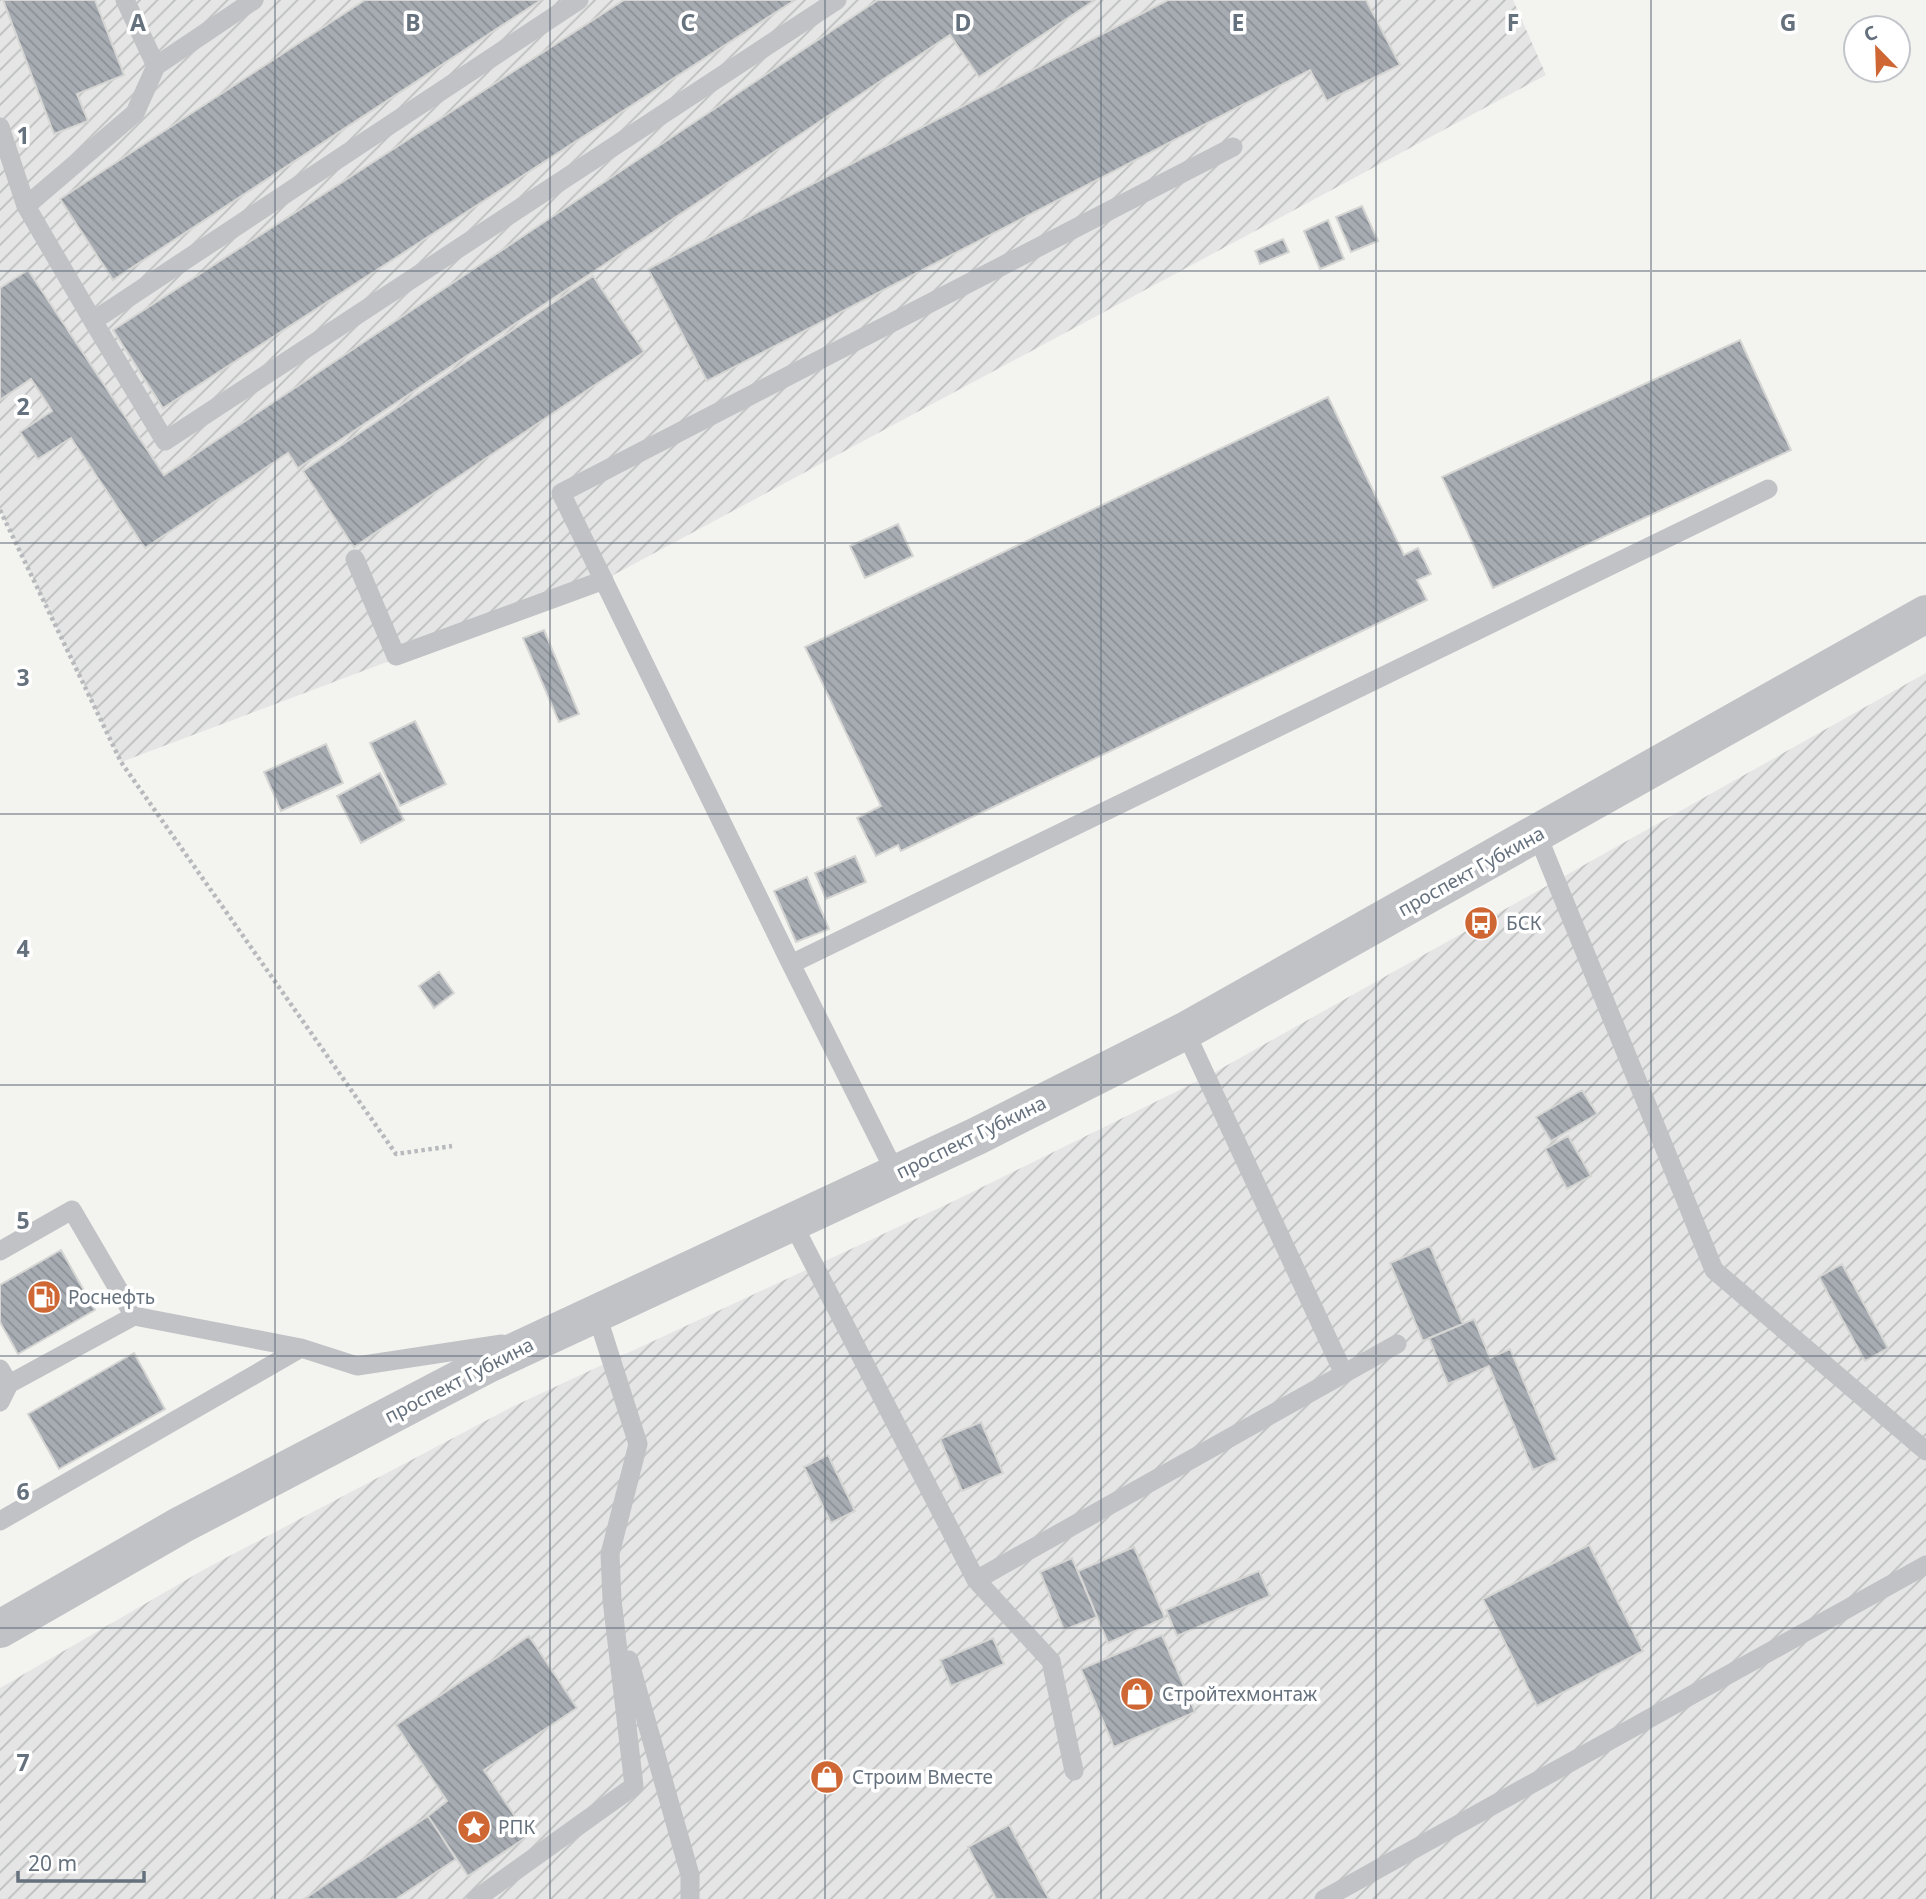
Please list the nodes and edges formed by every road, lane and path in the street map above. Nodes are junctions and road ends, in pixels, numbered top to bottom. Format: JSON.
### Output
{"nodes":[{"id":1,"x":125,"y":0,"type":"edge"},
{"id":2,"x":254,"y":0,"type":"edge"},
{"id":3,"x":579,"y":0,"type":"edge"},
{"id":4,"x":837,"y":0,"type":"edge"},
{"id":5,"x":156,"y":66,"type":"junction"},
{"id":6,"x":0,"y":127,"type":"edge"},
{"id":7,"x":1233,"y":147,"type":"dead end"},
{"id":8,"x":26,"y":206,"type":"junction"},
{"id":9,"x":93,"y":321,"type":"junction"},
{"id":10,"x":1768,"y":489,"type":"dead end"},
{"id":11,"x":0,"y":510,"type":"edge"},
{"id":12,"x":355,"y":559,"type":"dead end"},
{"id":13,"x":604,"y":580,"type":"junction"},
{"id":14,"x":1926,"y":614,"type":"edge"},
{"id":15,"x":1537,"y":834,"type":"junction"},
{"id":16,"x":791,"y":964,"type":"junction"},
{"id":17,"x":1185,"y":1031,"type":"junction"},
{"id":18,"x":452,"y":1146,"type":"dead end"},
{"id":19,"x":896,"y":1174,"type":"junction"},
{"id":20,"x":792,"y":1222,"type":"junction"},
{"id":21,"x":0,"y":1251,"type":"edge"},
{"id":22,"x":596,"y":1312,"type":"junction"},
{"id":23,"x":134,"y":1316,"type":"junction"},
{"id":24,"x":541,"y":1338,"type":"junction"},
{"id":25,"x":1397,"y":1344,"type":"dead end"},
{"id":26,"x":301,"y":1348,"type":"junction"},
{"id":27,"x":1344,"y":1374,"type":"junction"},
{"id":28,"x":3,"y":1385,"type":"edge"},
{"id":29,"x":1926,"y":1451,"type":"edge"},
{"id":30,"x":0,"y":1521,"type":"edge"},
{"id":31,"x":1926,"y":1565,"type":"edge"},
{"id":32,"x":976,"y":1580,"type":"junction"},
{"id":33,"x":612,"y":1600,"type":"junction"},
{"id":34,"x":0,"y":1629,"type":"edge"},
{"id":35,"x":1074,"y":1771,"type":"dead end"},
{"id":36,"x":477,"y":1899,"type":"edge"},
{"id":37,"x":690,"y":1899,"type":"edge"},
{"id":38,"x":1324,"y":1899,"type":"edge"}],
"edges":[{"from":1,"to":5,"type":"lane"},
{"from":2,"to":5,"type":"lane"},
{"from":3,"to":9,"type":"lane"},
{"from":4,"to":9,"type":"lane"},
{"from":5,"to":8,"type":"lane"},
{"from":6,"to":8,"type":"lane"},
{"from":7,"to":13,"type":"lane"},
{"from":8,"to":9,"type":"lane"},
{"from":10,"to":16,"type":"lane"},
{"from":11,"to":18,"type":"path"},
{"from":12,"to":13,"type":"lane"},
{"from":13,"to":16,"type":"lane"},
{"from":14,"to":15,"type":"street","name":"проспект Губкина"},
{"from":15,"to":17,"type":"street","name":"проспект Губкина"},
{"from":15,"to":29,"type":"lane"},
{"from":16,"to":19,"type":"lane"},
{"from":17,"to":19,"type":"street","name":"проспект Губкина"},
{"from":17,"to":27,"type":"lane"},
{"from":19,"to":20,"type":"street","name":"проспект Губкина"},
{"from":20,"to":22,"type":"street","name":"проспект Губкина"},
{"from":20,"to":32,"type":"lane"},
{"from":21,"to":23,"type":"lane"},
{"from":22,"to":24,"type":"street","name":"проспект Губкина"},
{"from":22,"to":33,"type":"lane"},
{"from":23,"to":26,"type":"lane"},
{"from":23,"to":28,"type":"lane"},
{"from":24,"to":26,"type":"lane"},
{"from":24,"to":34,"type":"street","name":"проспект Губкина"},
{"from":25,"to":27,"type":"lane"},
{"from":26,"to":30,"type":"lane"},
{"from":27,"to":32,"type":"lane"},
{"from":31,"to":38,"type":"lane"},
{"from":32,"to":35,"type":"lane"},
{"from":33,"to":36,"type":"lane"},
{"from":33,"to":37,"type":"lane"}]}
